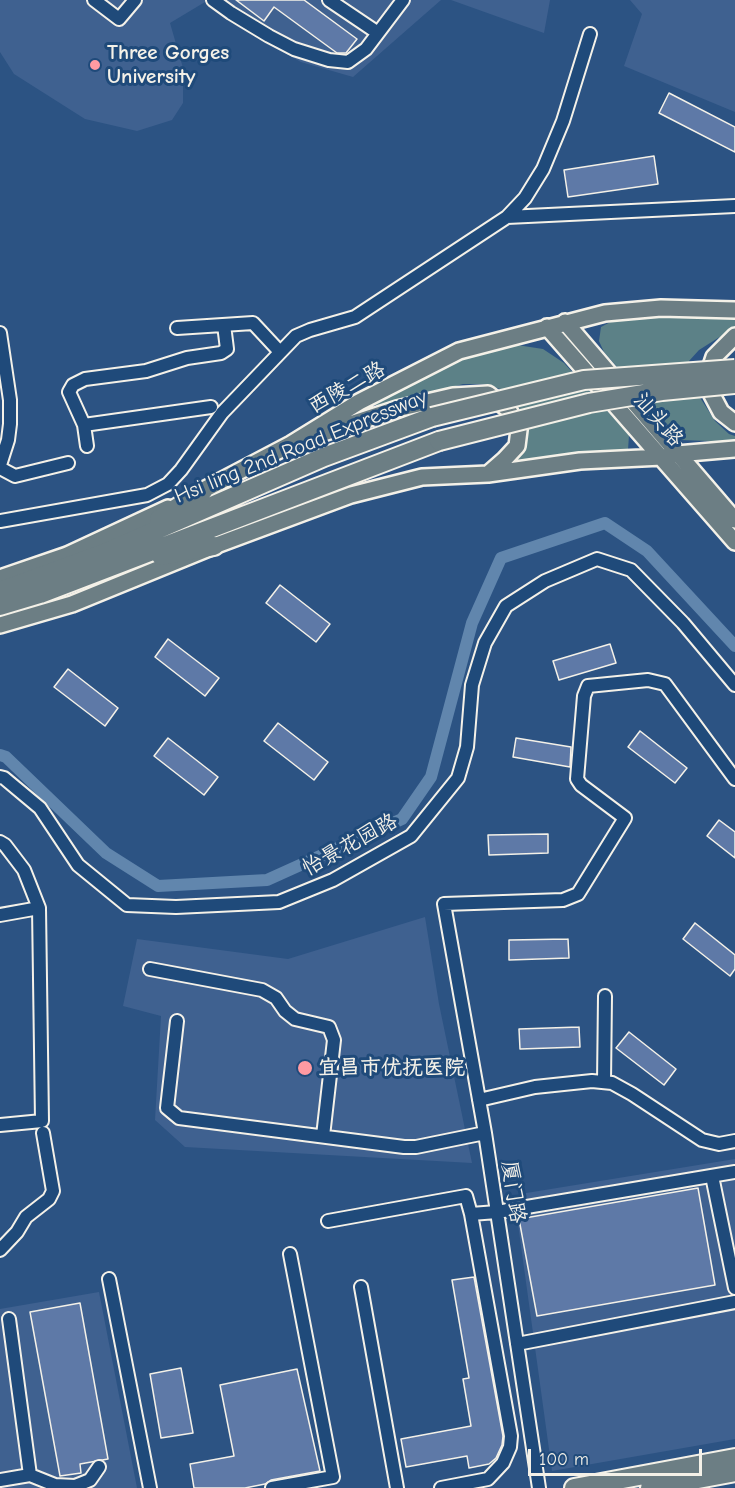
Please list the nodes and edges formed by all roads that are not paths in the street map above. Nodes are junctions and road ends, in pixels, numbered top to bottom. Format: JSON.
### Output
{"nodes":[{"id":1,"x":94,"y":0,"type":"edge"},
{"id":2,"x":135,"y":0,"type":"edge"},
{"id":3,"x":213,"y":0,"type":"edge"},
{"id":4,"x":329,"y":0,"type":"edge"},
{"id":5,"x":404,"y":0,"type":"edge"},
{"id":6,"x":378,"y":33,"type":"junction"},
{"id":7,"x":590,"y":34,"type":"dead end"},
{"id":8,"x":735,"y":206,"type":"edge"},
{"id":9,"x":507,"y":217,"type":"junction"},
{"id":10,"x":735,"y":310,"type":"edge"},
{"id":11,"x":565,"y":322,"type":"junction"},
{"id":12,"x":224,"y":325,"type":"junction"},
{"id":13,"x":548,"y":327,"type":"junction"},
{"id":14,"x":177,"y":328,"type":"dead end"},
{"id":15,"x":0,"y":333,"type":"edge"},
{"id":16,"x":735,"y":336,"type":"edge"},
{"id":17,"x":280,"y":352,"type":"junction"},
{"id":18,"x":735,"y":369,"type":"edge"},
{"id":19,"x":735,"y":384,"type":"edge"},
{"id":20,"x":211,"y":407,"type":"dead end"},
{"id":21,"x":735,"y":423,"type":"edge"},
{"id":22,"x":84,"y":425,"type":"junction"},
{"id":23,"x":291,"y":444,"type":"junction"},
{"id":24,"x":87,"y":446,"type":"dead end"},
{"id":25,"x":735,"y":449,"type":"edge"},
{"id":26,"x":670,"y":455,"type":"junction"},
{"id":27,"x":68,"y":463,"type":"dead end"},
{"id":28,"x":0,"y":466,"type":"edge"},
{"id":29,"x":488,"y":474,"type":"junction"},
{"id":30,"x":203,"y":491,"type":"junction"},
{"id":31,"x":0,"y":520,"type":"edge"},
{"id":32,"x":735,"y":520,"type":"edge"},
{"id":33,"x":735,"y":542,"type":"edge"},
{"id":34,"x":214,"y":546,"type":"junction"},
{"id":35,"x":108,"y":559,"type":"junction"},
{"id":36,"x":0,"y":578,"type":"edge"},
{"id":37,"x":0,"y":591,"type":"edge"},
{"id":38,"x":0,"y":606,"type":"edge"},
{"id":39,"x":0,"y":625,"type":"edge"},
{"id":40,"x":735,"y":685,"type":"edge"},
{"id":41,"x":0,"y":777,"type":"edge"},
{"id":42,"x":735,"y":779,"type":"edge"},
{"id":43,"x":0,"y":843,"type":"edge"},
{"id":44,"x":39,"y":908,"type":"junction"},
{"id":45,"x":0,"y":915,"type":"edge"},
{"id":46,"x":150,"y":969,"type":"dead end"},
{"id":47,"x":605,"y":996,"type":"dead end"},
{"id":48,"x":177,"y":1021,"type":"dead end"},
{"id":49,"x":604,"y":1082,"type":"junction"},
{"id":50,"x":479,"y":1100,"type":"junction"},
{"id":51,"x":0,"y":1125,"type":"edge"},
{"id":52,"x":43,"y":1133,"type":"dead end"},
{"id":53,"x":484,"y":1133,"type":"junction"},
{"id":54,"x":323,"y":1136,"type":"junction"},
{"id":55,"x":735,"y":1141,"type":"edge"},
{"id":56,"x":735,"y":1172,"type":"edge"},
{"id":57,"x":712,"y":1176,"type":"junction"},
{"id":58,"x":496,"y":1212,"type":"junction"},
{"id":59,"x":471,"y":1214,"type":"junction"},
{"id":60,"x":328,"y":1221,"type":"dead end"},
{"id":61,"x":0,"y":1250,"type":"edge"},
{"id":62,"x":290,"y":1254,"type":"dead end"},
{"id":63,"x":109,"y":1279,"type":"dead end"},
{"id":64,"x":361,"y":1287,"type":"dead end"},
{"id":65,"x":735,"y":1288,"type":"edge"},
{"id":66,"x":735,"y":1302,"type":"edge"},
{"id":67,"x":9,"y":1319,"type":"dead end"},
{"id":68,"x":517,"y":1344,"type":"junction"},
{"id":69,"x":735,"y":1458,"type":"edge"},
{"id":70,"x":99,"y":1467,"type":"dead end"},
{"id":71,"x":735,"y":1472,"type":"edge"},
{"id":72,"x":30,"y":1475,"type":"junction"},
{"id":73,"x":0,"y":1480,"type":"edge"},
{"id":74,"x":55,"y":1487,"type":"edge"},
{"id":75,"x":150,"y":1488,"type":"edge"},
{"id":76,"x":272,"y":1488,"type":"edge"},
{"id":77,"x":397,"y":1488,"type":"edge"},
{"id":78,"x":441,"y":1488,"type":"edge"},
{"id":79,"x":538,"y":1488,"type":"edge"},
{"id":80,"x":574,"y":1488,"type":"edge"},
{"id":81,"x":650,"y":1488,"type":"edge"}],
"edges":[{"from":1,"to":2,"type":"street"},
{"from":3,"to":6,"type":"street"},
{"from":4,"to":6,"type":"street"},
{"from":5,"to":6,"type":"street"},
{"from":7,"to":9,"type":"street"},
{"from":8,"to":9,"type":"street"},
{"from":9,"to":17,"type":"street"},
{"from":10,"to":11,"type":"main road","name":"西陵二路"},
{"from":11,"to":13,"type":"main road","name":"西陵二路"},
{"from":11,"to":26,"type":"main road","name":"汕头路"},
{"from":12,"to":14,"type":"street"},
{"from":12,"to":17,"type":"street"},
{"from":12,"to":22,"type":"street"},
{"from":13,"to":23,"type":"main road","name":"西陵二路"},
{"from":13,"to":26,"type":"main road","name":"汕头路"},
{"from":15,"to":28,"type":"street"},
{"from":16,"to":21,"type":"main road"},
{"from":17,"to":31,"type":"street"},
{"from":18,"to":35,"type":"highway","name":"Hsi ling 2nd Road Expressway","bridge":true},
{"from":19,"to":35,"type":"highway","name":"Hsi ling 2nd Road Expressway","bridge":true},
{"from":20,"to":22,"type":"street"},
{"from":22,"to":24,"type":"street"},
{"from":23,"to":29,"type":"main road"},
{"from":23,"to":30,"type":"main road","name":"西陵二路"},
{"from":25,"to":26,"type":"main road"},
{"from":26,"to":29,"type":"main road"},
{"from":26,"to":32,"type":"main road","name":"汕头路"},
{"from":26,"to":33,"type":"main road","name":"汕头路"},
{"from":27,"to":28,"type":"street"},
{"from":29,"to":34,"type":"main road"},
{"from":30,"to":35,"type":"highway"},
{"from":30,"to":36,"type":"main road","name":"西陵二路"},
{"from":34,"to":35,"type":"highway"},
{"from":34,"to":39,"type":"main road"},
{"from":35,"to":37,"type":"highway","name":"Hsi ling 2nd Road Expressway"},
{"from":35,"to":38,"type":"highway","name":"Hsi ling 2nd Road Expressway"},
{"from":40,"to":41,"type":"street","name":"怡景花园路"},
{"from":42,"to":50,"type":"street","name":"厦门路"},
{"from":43,"to":44,"type":"street"},
{"from":44,"to":45,"type":"street"},
{"from":44,"to":51,"type":"street"},
{"from":46,"to":54,"type":"street"},
{"from":47,"to":49,"type":"street"},
{"from":48,"to":54,"type":"street"},
{"from":49,"to":50,"type":"street"},
{"from":49,"to":55,"type":"street"},
{"from":50,"to":53,"type":"street","name":"厦门路"},
{"from":52,"to":61,"type":"street"},
{"from":53,"to":54,"type":"street"},
{"from":53,"to":58,"type":"street","name":"厦门路"},
{"from":56,"to":57,"type":"street"},
{"from":57,"to":58,"type":"street"},
{"from":57,"to":65,"type":"street"},
{"from":58,"to":59,"type":"street"},
{"from":58,"to":68,"type":"street","name":"厦门路"},
{"from":59,"to":60,"type":"street"},
{"from":59,"to":78,"type":"street"},
{"from":62,"to":76,"type":"street"},
{"from":63,"to":75,"type":"street"},
{"from":64,"to":77,"type":"street"},
{"from":66,"to":68,"type":"street"},
{"from":67,"to":72,"type":"street"},
{"from":68,"to":79,"type":"street","name":"厦门路"},
{"from":69,"to":80,"type":"highway"},
{"from":70,"to":74,"type":"street"},
{"from":71,"to":81,"type":"highway"},
{"from":72,"to":73,"type":"street"},
{"from":72,"to":74,"type":"street"}]}
